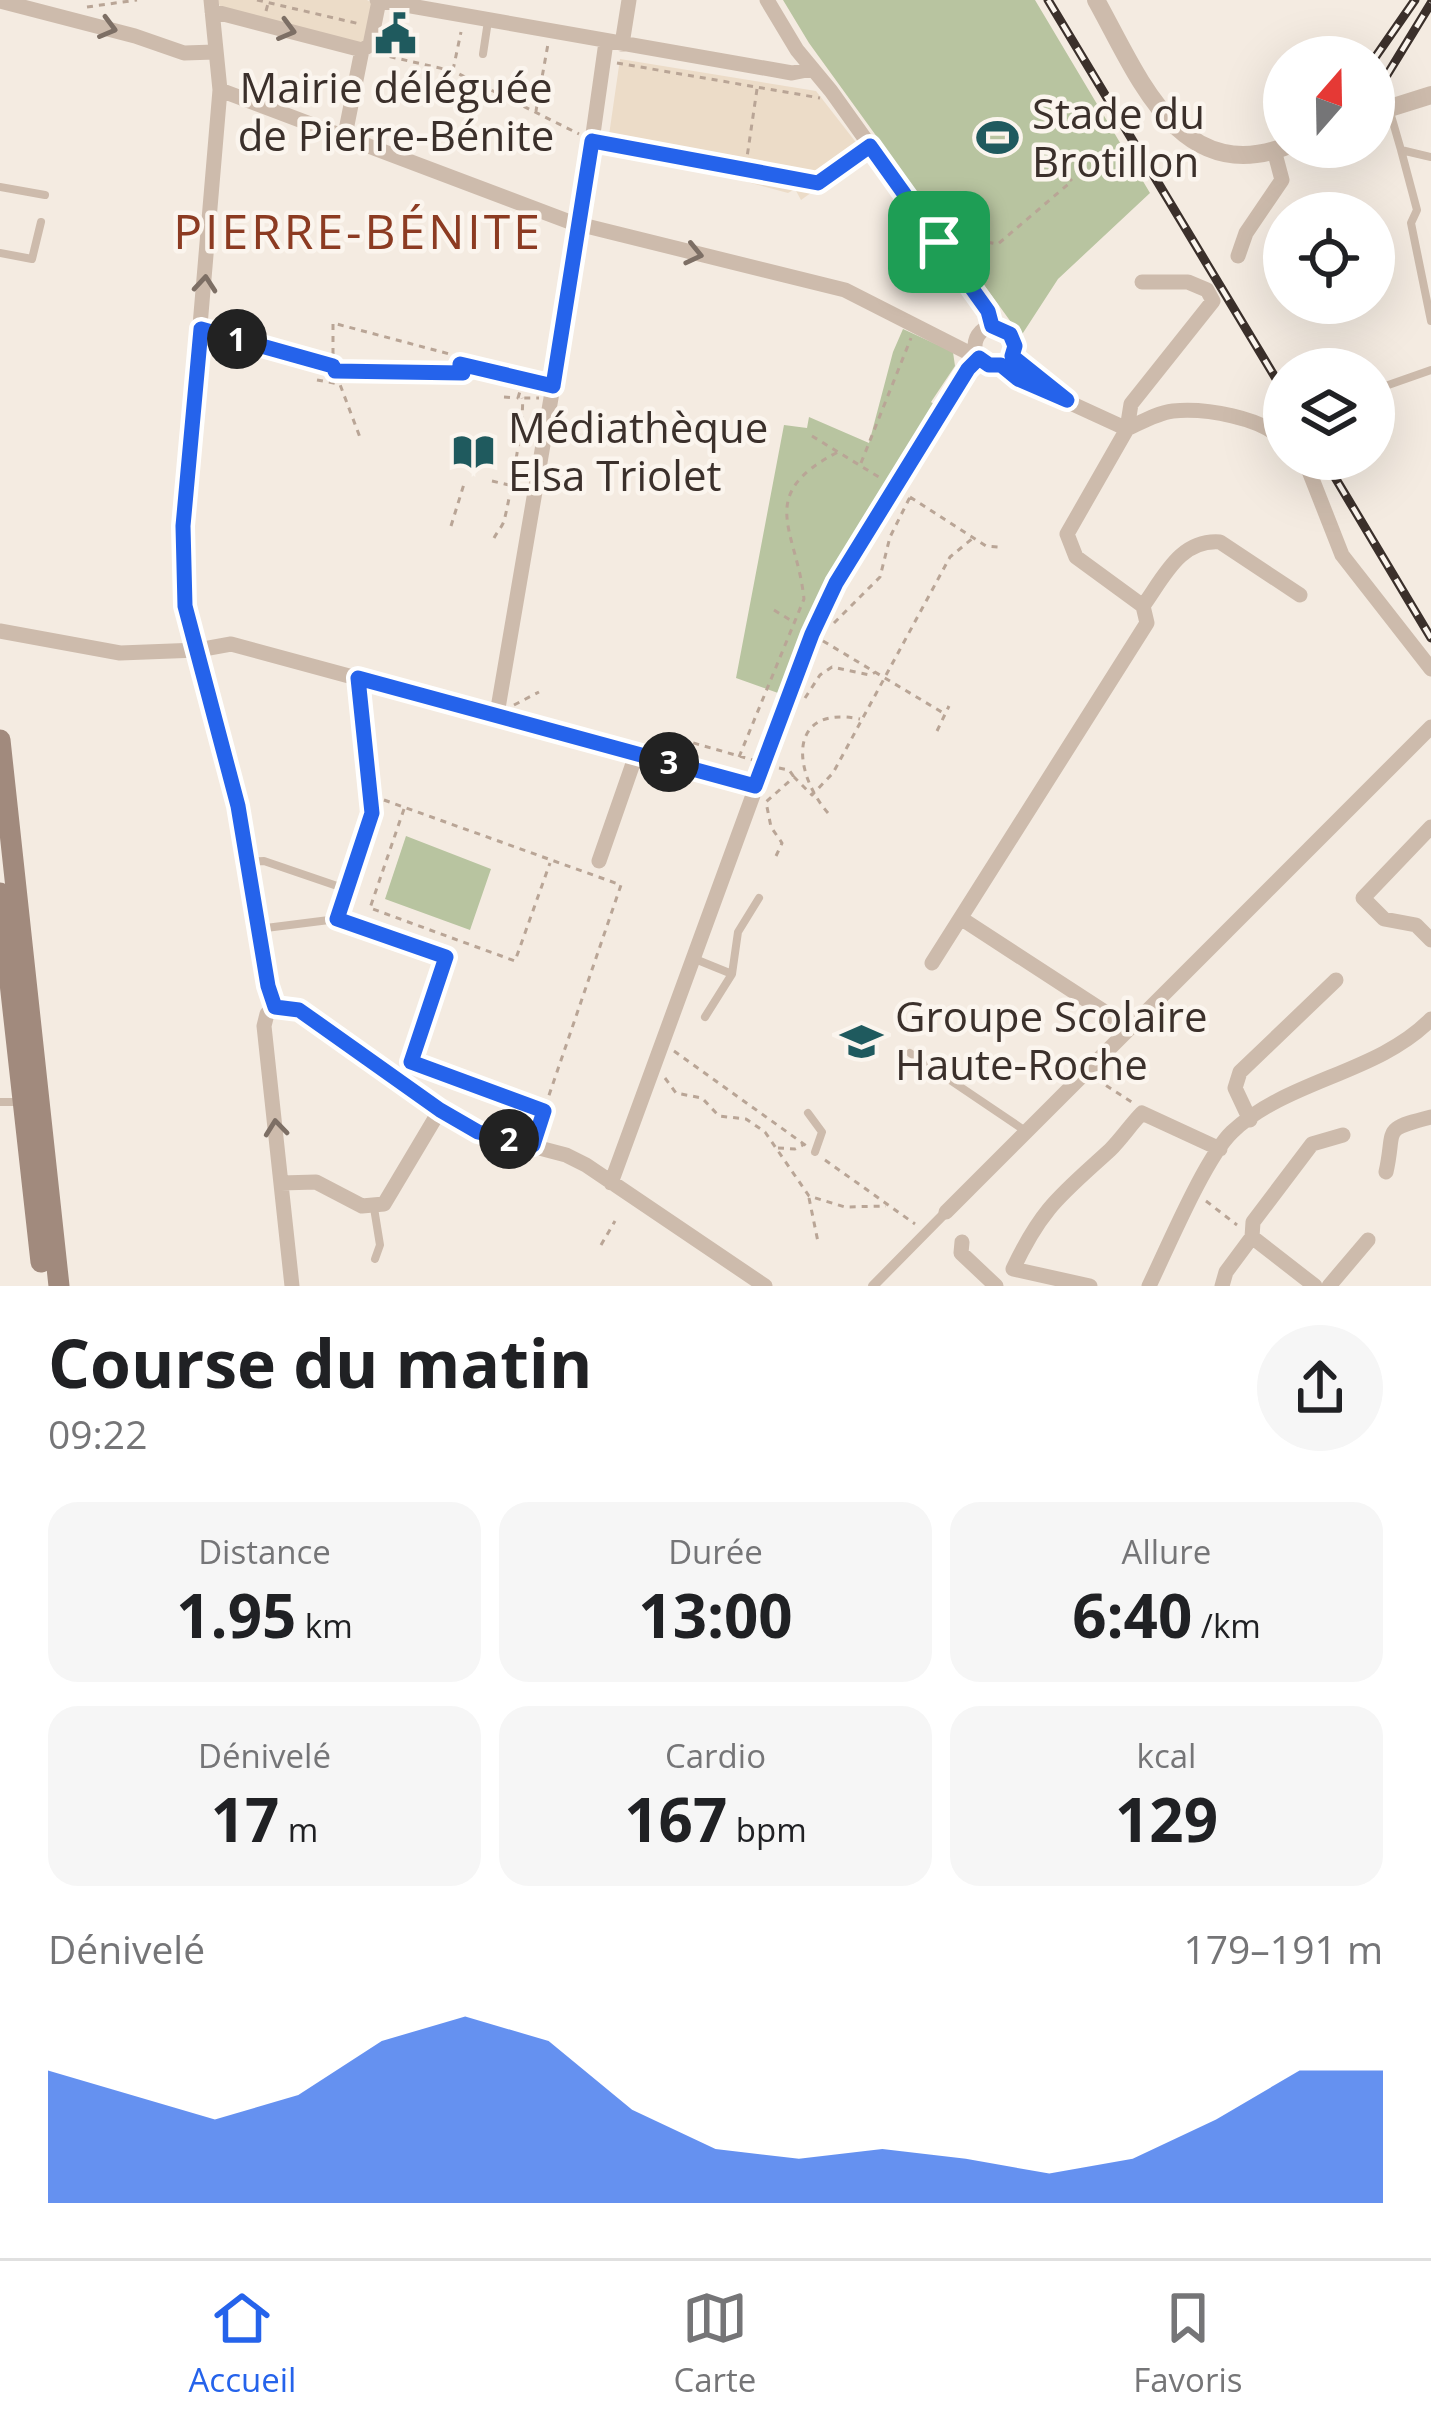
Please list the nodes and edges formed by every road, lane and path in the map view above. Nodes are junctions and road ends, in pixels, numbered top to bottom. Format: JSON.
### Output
{"nodes":[{"id":1,"x":136,"y":0,"type":"edge"},
{"id":2,"x":257,"y":0,"type":"edge"},
{"id":3,"x":378,"y":0,"type":"edge"},
{"id":4,"x":629,"y":0,"type":"edge"},
{"id":5,"x":767,"y":0,"type":"edge"},
{"id":6,"x":1096,"y":0,"type":"edge"},
{"id":7,"x":0,"y":1,"type":"edge"},
{"id":8,"x":212,"y":5,"type":"edge"},
{"id":9,"x":464,"y":16,"type":"junction"},
{"id":10,"x":71,"y":18,"type":"junction"},
{"id":11,"x":488,"y":21,"type":"junction"},
{"id":12,"x":374,"y":27,"type":"junction"},
{"id":13,"x":550,"y":32,"type":"junction"},
{"id":14,"x":614,"y":43,"type":"junction"},
{"id":15,"x":215,"y":52,"type":"junction"},
{"id":16,"x":361,"y":54,"type":"junction"},
{"id":17,"x":482,"y":55,"type":"dead end"},
{"id":18,"x":603,"y":61,"type":"junction"},
{"id":19,"x":537,"y":64,"type":"dead end"},
{"id":20,"x":544,"y":65,"type":"junction"},
{"id":21,"x":812,"y":69,"type":"junction"},
{"id":22,"x":453,"y":71,"type":"junction"},
{"id":23,"x":757,"y":88,"type":"junction"},
{"id":24,"x":220,"y":89,"type":"junction"},
{"id":25,"x":831,"y":92,"type":"junction"},
{"id":26,"x":1425,"y":95,"type":"edge"},
{"id":27,"x":1395,"y":106,"type":"edge"},
{"id":28,"x":536,"y":113,"type":"junction"},
{"id":29,"x":345,"y":135,"type":"junction"},
{"id":30,"x":1395,"y":138,"type":"edge"},
{"id":31,"x":592,"y":141,"type":"junction"},
{"id":32,"x":870,"y":146,"type":"junction"},
{"id":33,"x":1401,"y":150,"type":"junction"},
{"id":34,"x":1263,"y":152,"type":"edge"},
{"id":35,"x":1431,"y":157,"type":"edge"},
{"id":36,"x":1058,"y":165,"type":"dead end"},
{"id":37,"x":745,"y":168,"type":"junction"},
{"id":38,"x":1281,"y":168,"type":"edge"},
{"id":39,"x":0,"y":187,"type":"edge"},
{"id":40,"x":45,"y":195,"type":"dead end"},
{"id":41,"x":41,"y":222,"type":"dead end"},
{"id":42,"x":580,"y":226,"type":"junction"},
{"id":43,"x":939,"y":242,"type":"junction"},
{"id":44,"x":0,"y":253,"type":"edge"},
{"id":45,"x":1238,"y":256,"type":"dead end"},
{"id":46,"x":1142,"y":282,"type":"dead end"},
{"id":47,"x":1431,"y":321,"type":"edge"},
{"id":48,"x":992,"y":326,"type":"junction"},
{"id":49,"x":915,"y":327,"type":"junction"},
{"id":50,"x":201,"y":329,"type":"junction"},
{"id":51,"x":977,"y":356,"type":"junction"},
{"id":52,"x":1007,"y":360,"type":"junction"},
{"id":53,"x":460,"y":364,"type":"junction"},
{"id":54,"x":334,"y":368,"type":"junction"},
{"id":55,"x":1431,"y":370,"type":"edge"},
{"id":56,"x":317,"y":380,"type":"dead end"},
{"id":57,"x":524,"y":380,"type":"junction"},
{"id":58,"x":1395,"y":383,"type":"edge"},
{"id":59,"x":342,"y":385,"type":"junction"},
{"id":60,"x":552,"y":392,"type":"junction"},
{"id":61,"x":504,"y":397,"type":"dead end"},
{"id":62,"x":520,"y":398,"type":"junction"},
{"id":63,"x":1127,"y":429,"type":"junction"},
{"id":64,"x":1263,"y":429,"type":"edge"},
{"id":65,"x":361,"y":440,"type":"dead end"},
{"id":66,"x":838,"y":452,"type":"dead end"},
{"id":67,"x":860,"y":464,"type":"dead end"},
{"id":68,"x":1313,"y":480,"type":"edge"},
{"id":69,"x":492,"y":481,"type":"dead end"},
{"id":70,"x":464,"y":484,"type":"dead end"},
{"id":71,"x":510,"y":486,"type":"junction"},
{"id":72,"x":910,"y":497,"type":"dead end"},
{"id":73,"x":451,"y":526,"type":"dead end"},
{"id":74,"x":494,"y":538,"type":"dead end"},
{"id":75,"x":974,"y":538,"type":"dead end"},
{"id":76,"x":1300,"y":595,"type":"dead end"},
{"id":77,"x":1143,"y":606,"type":"junction"},
{"id":78,"x":774,"y":610,"type":"dead end"},
{"id":79,"x":795,"y":623,"type":"junction"},
{"id":80,"x":832,"y":625,"type":"dead end"},
{"id":81,"x":0,"y":632,"type":"edge"},
{"id":82,"x":812,"y":634,"type":"junction"},
{"id":83,"x":197,"y":650,"type":"junction"},
{"id":84,"x":1431,"y":669,"type":"edge"},
{"id":85,"x":876,"y":672,"type":"junction"},
{"id":86,"x":358,"y":678,"type":"junction"},
{"id":87,"x":885,"y":678,"type":"junction"},
{"id":88,"x":806,"y":683,"type":"dead end"},
{"id":89,"x":539,"y":692,"type":"dead end"},
{"id":90,"x":950,"y":706,"type":"dead end"},
{"id":91,"x":498,"y":708,"type":"junction"},
{"id":92,"x":945,"y":714,"type":"junction"},
{"id":93,"x":862,"y":719,"type":"junction"},
{"id":94,"x":1431,"y":727,"type":"edge"},
{"id":95,"x":937,"y":731,"type":"dead end"},
{"id":96,"x":0,"y":740,"type":"edge"},
{"id":97,"x":637,"y":752,"type":"junction"},
{"id":98,"x":739,"y":757,"type":"junction"},
{"id":99,"x":662,"y":760,"type":"junction"},
{"id":100,"x":763,"y":763,"type":"junction"},
{"id":101,"x":794,"y":777,"type":"junction"},
{"id":102,"x":755,"y":786,"type":"junction"},
{"id":103,"x":812,"y":795,"type":"junction"},
{"id":104,"x":370,"y":799,"type":"junction"},
{"id":105,"x":405,"y":808,"type":"junction"},
{"id":106,"x":828,"y":812,"type":"dead end"},
{"id":107,"x":1431,"y":827,"type":"edge"},
{"id":108,"x":776,"y":856,"type":"dead end"},
{"id":109,"x":551,"y":860,"type":"junction"},
{"id":110,"x":598,"y":861,"type":"dead end"},
{"id":111,"x":247,"y":862,"type":"junction"},
{"id":112,"x":346,"y":890,"type":"junction"},
{"id":113,"x":0,"y":893,"type":"edge"},
{"id":114,"x":759,"y":898,"type":"dead end"},
{"id":115,"x":337,"y":919,"type":"junction"},
{"id":116,"x":962,"y":919,"type":"junction"},
{"id":117,"x":258,"y":928,"type":"junction"},
{"id":118,"x":1431,"y":940,"type":"edge"},
{"id":119,"x":694,"y":958,"type":"junction"},
{"id":120,"x":932,"y":963,"type":"dead end"},
{"id":121,"x":732,"y":974,"type":"junction"},
{"id":122,"x":1336,"y":980,"type":"dead end"},
{"id":123,"x":275,"y":1007,"type":"junction"},
{"id":124,"x":705,"y":1017,"type":"dead end"},
{"id":125,"x":1431,"y":1019,"type":"edge"},
{"id":126,"x":1128,"y":1027,"type":"junction"},
{"id":127,"x":1417,"y":1033,"type":"junction"},
{"id":128,"x":671,"y":1050,"type":"dead end"},
{"id":129,"x":1431,"y":1050,"type":"edge"},
{"id":130,"x":910,"y":1053,"type":"dead end"},
{"id":131,"x":687,"y":1060,"type":"dead end"},
{"id":132,"x":927,"y":1065,"type":"junction"},
{"id":133,"x":921,"y":1074,"type":"dead end"},
{"id":134,"x":664,"y":1077,"type":"dead end"},
{"id":135,"x":1102,"y":1083,"type":"dead end"},
{"id":136,"x":20,"y":1102,"type":"edge"},
{"id":137,"x":440,"y":1110,"type":"junction"},
{"id":138,"x":544,"y":1111,"type":"junction"},
{"id":139,"x":808,"y":1113,"type":"dead end"},
{"id":140,"x":1142,"y":1113,"type":"junction"},
{"id":141,"x":1431,"y":1117,"type":"edge"},
{"id":142,"x":1250,"y":1120,"type":"junction"},
{"id":143,"x":1024,"y":1130,"type":"junction"},
{"id":144,"x":1343,"y":1135,"type":"dead end"},
{"id":145,"x":804,"y":1144,"type":"dead end"},
{"id":146,"x":533,"y":1145,"type":"junction"},
{"id":147,"x":776,"y":1148,"type":"junction"},
{"id":148,"x":1220,"y":1149,"type":"junction"},
{"id":149,"x":815,"y":1152,"type":"dead end"},
{"id":150,"x":1386,"y":1172,"type":"dead end"},
{"id":151,"x":281,"y":1183,"type":"junction"},
{"id":152,"x":611,"y":1183,"type":"junction"},
{"id":153,"x":1196,"y":1193,"type":"junction"},
{"id":154,"x":808,"y":1196,"type":"junction"},
{"id":155,"x":890,"y":1206,"type":"dead end"},
{"id":156,"x":374,"y":1208,"type":"junction"},
{"id":157,"x":946,"y":1212,"type":"joint"},
{"id":158,"x":615,"y":1221,"type":"dead end"},
{"id":159,"x":1252,"y":1237,"type":"junction"},
{"id":160,"x":1368,"y":1240,"type":"dead end"},
{"id":161,"x":818,"y":1242,"type":"dead end"},
{"id":162,"x":962,"y":1242,"type":"dead end"},
{"id":163,"x":601,"y":1245,"type":"dead end"},
{"id":164,"x":375,"y":1259,"type":"dead end"},
{"id":165,"x":1013,"y":1269,"type":"junction"},
{"id":166,"x":44,"y":1286,"type":"edge"},
{"id":167,"x":58,"y":1286,"type":"edge"},
{"id":168,"x":292,"y":1286,"type":"edge"},
{"id":169,"x":765,"y":1286,"type":"edge"},
{"id":170,"x":873,"y":1286,"type":"edge"},
{"id":171,"x":996,"y":1286,"type":"edge"},
{"id":172,"x":1006,"y":1286,"type":"edge"},
{"id":173,"x":1090,"y":1286,"type":"edge"},
{"id":174,"x":1149,"y":1286,"type":"edge"},
{"id":175,"x":1222,"y":1286,"type":"edge"},
{"id":176,"x":1315,"y":1286,"type":"edge"},
{"id":177,"x":1329,"y":1286,"type":"edge"}],
"edges":[{"from":1,"to":10,"type":"path"},
{"from":2,"to":12,"type":"path"},
{"from":3,"to":9,"type":"street"},
{"from":3,"to":12,"type":"street"},
{"from":4,"to":14,"type":"street"},
{"from":5,"to":21,"type":"street"},
{"from":6,"to":34,"type":"street"},
{"from":7,"to":10,"type":"street"},
{"from":8,"to":15,"type":"street"},
{"from":8,"to":16,"type":"street","one_way":true},
{"from":9,"to":11,"type":"street"},
{"from":9,"to":22,"type":"path"},
{"from":10,"to":15,"type":"street","one_way":true},
{"from":11,"to":13,"type":"street"},
{"from":11,"to":17,"type":"lane"},
{"from":12,"to":16,"type":"street"},
{"from":13,"to":14,"type":"street"},
{"from":13,"to":20,"type":"path"},
{"from":14,"to":18,"type":"street"},
{"from":14,"to":21,"type":"street"},
{"from":15,"to":24,"type":"street"},
{"from":16,"to":22,"type":"path"},
{"from":16,"to":29,"type":"street"},
{"from":18,"to":23,"type":"path"},
{"from":18,"to":31,"type":"street"},
{"from":19,"to":20,"type":"path"},
{"from":20,"to":28,"type":"path"},
{"from":21,"to":25,"type":"street"},
{"from":22,"to":28,"type":"path"},
{"from":23,"to":25,"type":"path"},
{"from":23,"to":37,"type":"path"},
{"from":24,"to":29,"type":"street"},
{"from":50,"to":24,"type":"street","one_way":true},
{"from":25,"to":32,"type":"street"},
{"from":26,"to":27,"type":"street"},
{"from":28,"to":31,"type":"path"},
{"from":29,"to":42,"type":"street"},
{"from":30,"to":33,"type":"lane"},
{"from":31,"to":37,"type":"path"},
{"from":31,"to":42,"type":"street"},
{"from":32,"to":37,"type":"path"},
{"from":32,"to":43,"type":"street"},
{"from":33,"to":35,"type":"lane"},
{"from":33,"to":47,"type":"lane"},
{"from":36,"to":43,"type":"path"},
{"from":38,"to":45,"type":"street"},
{"from":39,"to":40,"type":"lane"},
{"from":41,"to":44,"type":"lane"},
{"from":42,"to":49,"type":"street","one_way":true},
{"from":42,"to":60,"type":"street"},
{"from":43,"to":48,"type":"street"},
{"from":46,"to":63,"type":"street"},
{"from":48,"to":51,"type":"street"},
{"from":48,"to":52,"type":"street"},
{"from":49,"to":51,"type":"street"},
{"from":49,"to":67,"type":"path"},
{"from":50,"to":54,"type":"path"},
{"from":50,"to":83,"type":"street"},
{"from":51,"to":52,"type":"street"},
{"from":51,"to":82,"type":"street"},
{"from":52,"to":63,"type":"street"},
{"from":53,"to":54,"type":"path"},
{"from":53,"to":54,"type":"path"},
{"from":53,"to":57,"type":"path"},
{"from":54,"to":59,"type":"path"},
{"from":55,"to":58,"type":"lane"},
{"from":56,"to":59,"type":"path"},
{"from":57,"to":60,"type":"path"},
{"from":57,"to":62,"type":"path"},
{"from":59,"to":65,"type":"path"},
{"from":60,"to":62,"type":"path"},
{"from":60,"to":91,"type":"street"},
{"from":61,"to":62,"type":"path"},
{"from":62,"to":71,"type":"path"},
{"from":63,"to":64,"type":"street"},
{"from":63,"to":77,"type":"street"},
{"from":66,"to":79,"type":"path"},
{"from":68,"to":84,"type":"street"},
{"from":69,"to":71,"type":"path"},
{"from":70,"to":73,"type":"path"},
{"from":71,"to":74,"type":"path"},
{"from":72,"to":80,"type":"path"},
{"from":75,"to":87,"type":"path"},
{"from":76,"to":77,"type":"street"},
{"from":77,"to":116,"type":"street"},
{"from":78,"to":79,"type":"path"},
{"from":79,"to":98,"type":"path"},
{"from":81,"to":83,"type":"street"},
{"from":82,"to":85,"type":"path"},
{"from":82,"to":100,"type":"street"},
{"from":83,"to":86,"type":"street"},
{"from":83,"to":111,"type":"street"},
{"from":85,"to":87,"type":"path"},
{"from":85,"to":88,"type":"path"},
{"from":86,"to":91,"type":"street"},
{"from":86,"to":104,"type":"lane"},
{"from":87,"to":92,"type":"path"},
{"from":87,"to":93,"type":"path"},
{"from":89,"to":91,"type":"path"},
{"from":90,"to":92,"type":"path"},
{"from":91,"to":97,"type":"street"},
{"from":92,"to":95,"type":"path"},
{"from":93,"to":103,"type":"path"},
{"from":93,"to":103,"type":"path"},
{"from":94,"to":126,"type":"street"},
{"from":96,"to":136,"type":"main road"},
{"from":97,"to":99,"type":"street"},
{"from":97,"to":110,"type":"street"},
{"from":98,"to":99,"type":"path"},
{"from":98,"to":100,"type":"path"},
{"from":99,"to":102,"type":"street"},
{"from":100,"to":101,"type":"path"},
{"from":100,"to":102,"type":"street"},
{"from":101,"to":103,"type":"path"},
{"from":101,"to":108,"type":"path"},
{"from":102,"to":119,"type":"street"},
{"from":103,"to":106,"type":"path"},
{"from":104,"to":105,"type":"path"},
{"from":104,"to":112,"type":"lane"},
{"from":105,"to":109,"type":"path"},
{"from":105,"to":109,"type":"path"},
{"from":107,"to":118,"type":"street"},
{"from":109,"to":138,"type":"path"},
{"from":111,"to":112,"type":"lane"},
{"from":111,"to":117,"type":"street"},
{"from":112,"to":115,"type":"street"},
{"from":113,"to":136,"type":"main road"},
{"from":114,"to":121,"type":"lane"},
{"from":115,"to":117,"type":"lane"},
{"from":115,"to":138,"type":"lane"},
{"from":116,"to":120,"type":"street"},
{"from":116,"to":126,"type":"street"},
{"from":117,"to":123,"type":"street"},
{"from":119,"to":121,"type":"lane"},
{"from":119,"to":152,"type":"street"},
{"from":121,"to":124,"type":"lane"},
{"from":122,"to":142,"type":"street"},
{"from":123,"to":137,"type":"street"},
{"from":151,"to":123,"type":"street","one_way":true},
{"from":125,"to":127,"type":"street"},
{"from":126,"to":143,"type":"street"},
{"from":127,"to":129,"type":"street"},
{"from":127,"to":142,"type":"street"},
{"from":128,"to":131,"type":"path"},
{"from":130,"to":132,"type":"lane"},
{"from":132,"to":133,"type":"lane"},
{"from":132,"to":143,"type":"lane"},
{"from":134,"to":147,"type":"path"},
{"from":135,"to":140,"type":"path"},
{"from":136,"to":166,"type":"main road"},
{"from":136,"to":167,"type":"main road"},
{"from":137,"to":146,"type":"street"},
{"from":137,"to":156,"type":"street"},
{"from":138,"to":146,"type":"lane"},
{"from":139,"to":149,"type":"lane"},
{"from":140,"to":148,"type":"street"},
{"from":140,"to":165,"type":"street"},
{"from":141,"to":150,"type":"street"},
{"from":142,"to":148,"type":"street"},
{"from":143,"to":157,"type":"street"},
{"from":144,"to":159,"type":"street"},
{"from":145,"to":147,"type":"path"},
{"from":146,"to":152,"type":"street"},
{"from":147,"to":154,"type":"path"},
{"from":148,"to":153,"type":"street"},
{"from":151,"to":156,"type":"street"},
{"from":151,"to":168,"type":"street"},
{"from":152,"to":169,"type":"street"},
{"from":153,"to":159,"type":"path"},
{"from":153,"to":174,"type":"street"},
{"from":154,"to":155,"type":"path"},
{"from":154,"to":161,"type":"path"},
{"from":156,"to":164,"type":"lane"},
{"from":157,"to":170,"type":"street"},
{"from":158,"to":163,"type":"path"},
{"from":159,"to":175,"type":"street"},
{"from":159,"to":176,"type":"street"},
{"from":160,"to":177,"type":"street"},
{"from":162,"to":171,"type":"street"},
{"from":165,"to":172,"type":"street"},
{"from":165,"to":173,"type":"street"}]}
